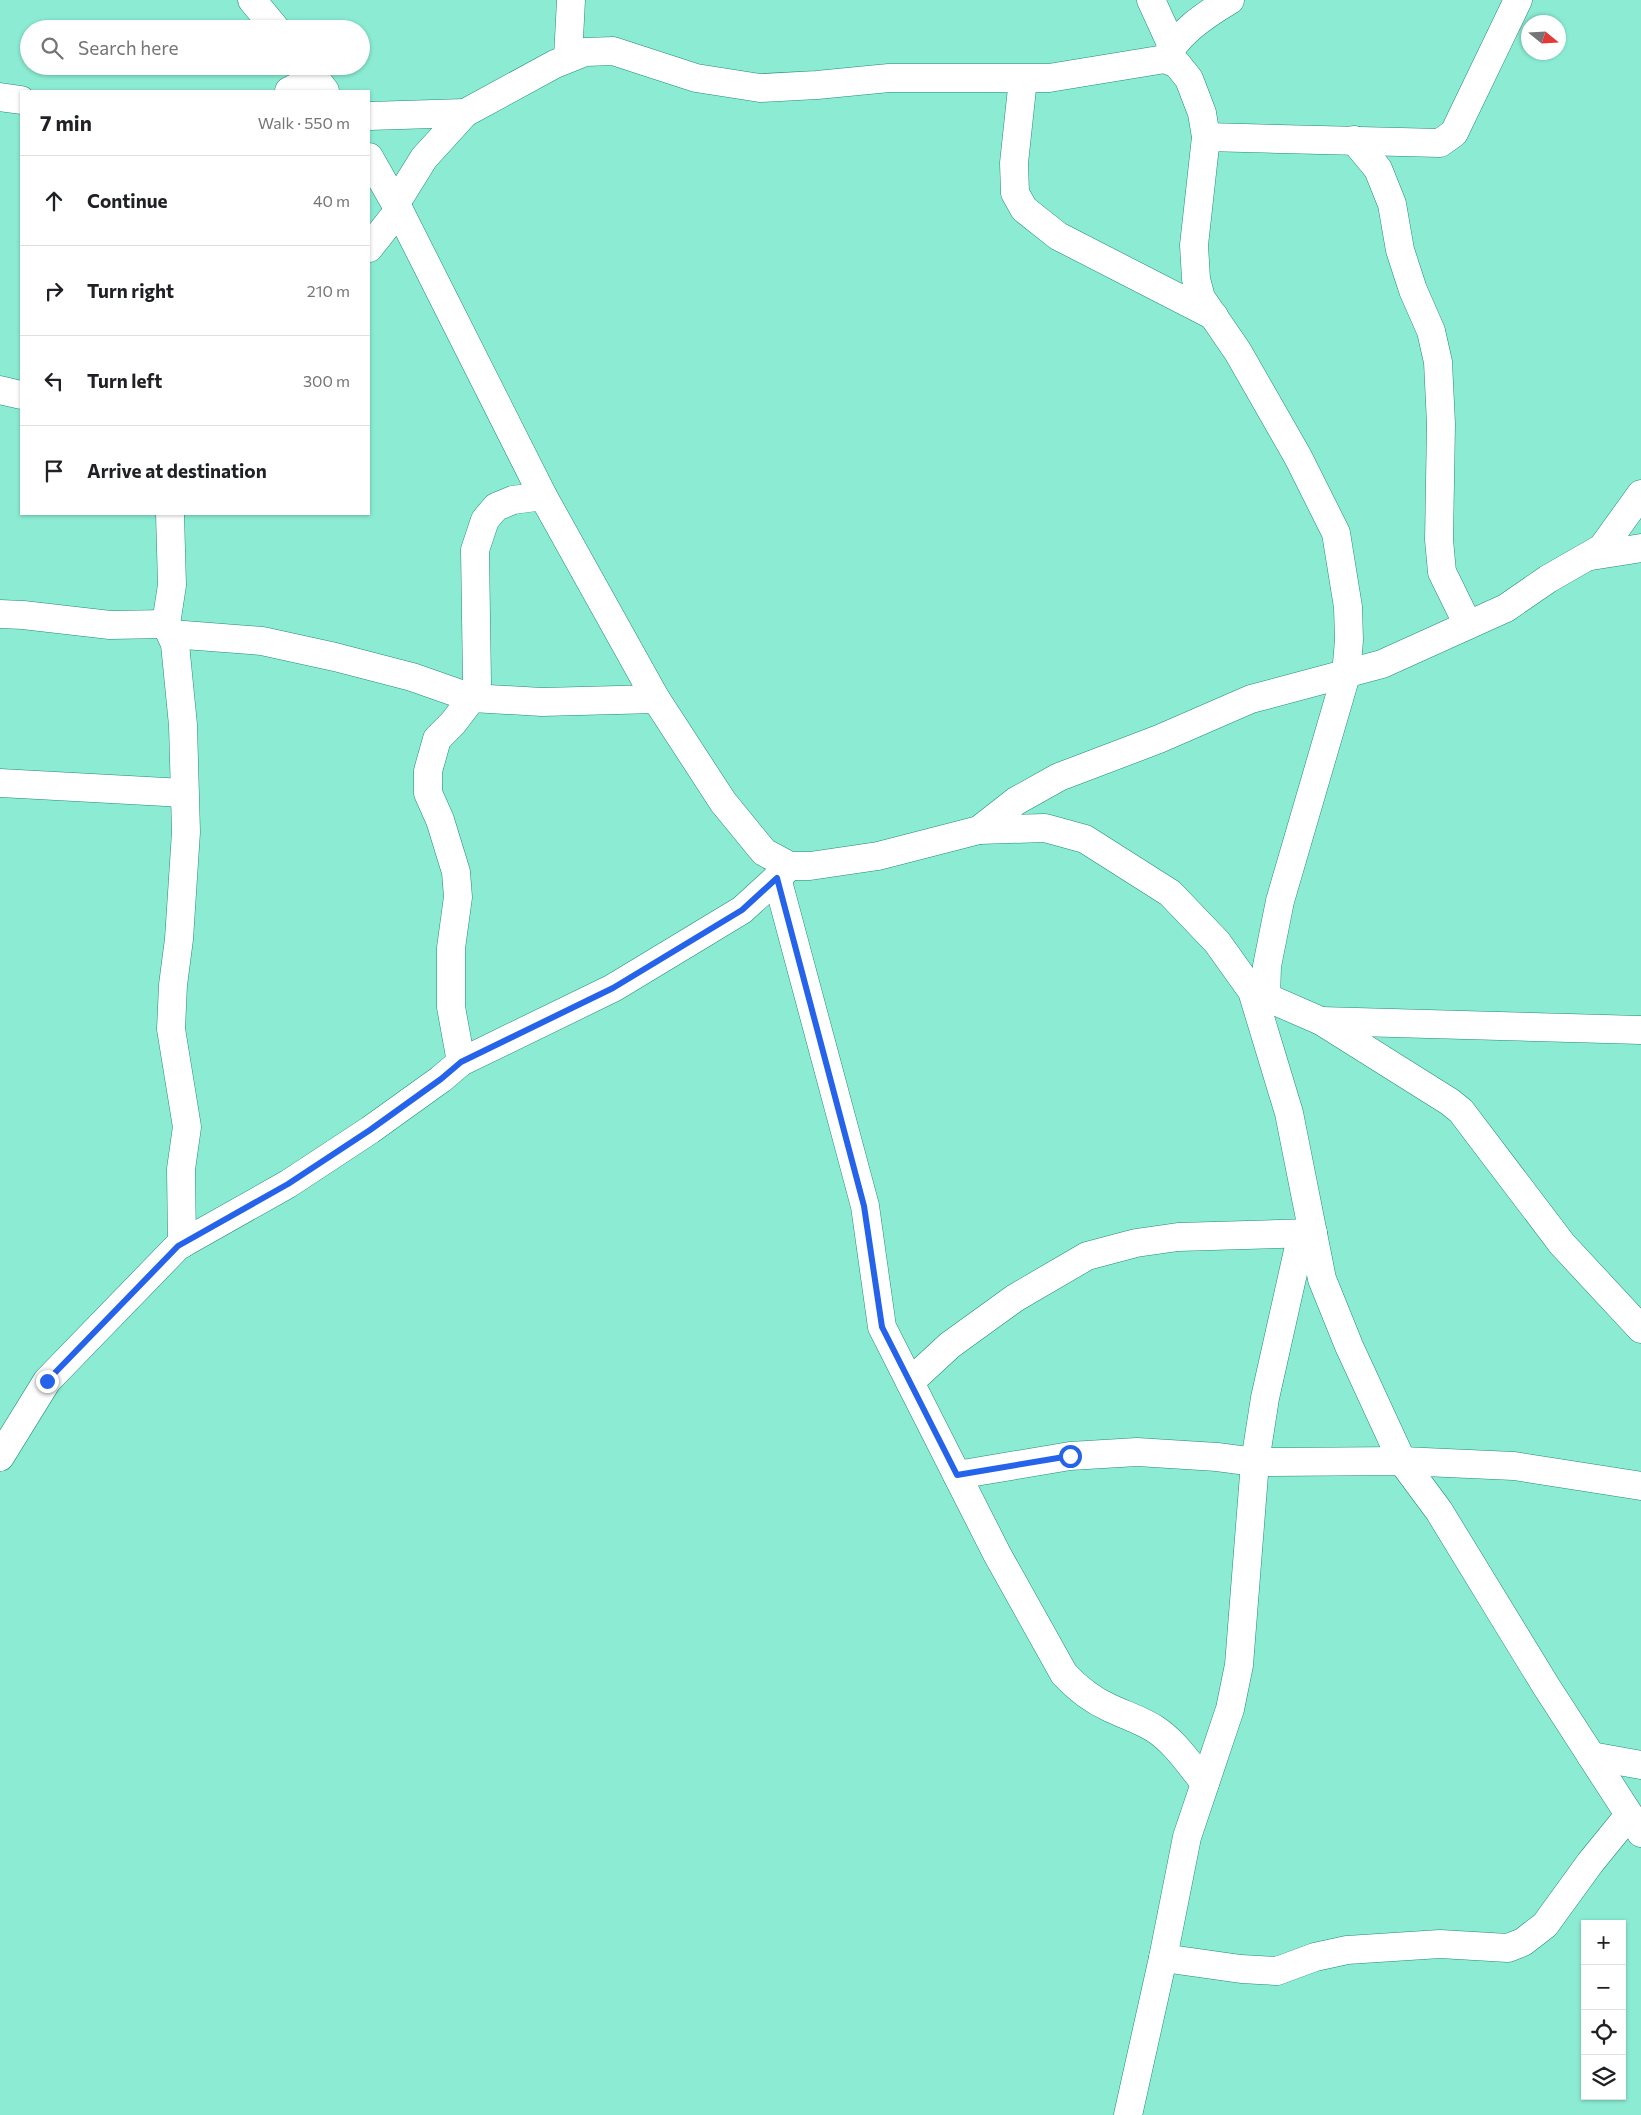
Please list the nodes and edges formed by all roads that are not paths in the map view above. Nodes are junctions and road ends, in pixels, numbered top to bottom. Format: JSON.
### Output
{"nodes":[{"id":1,"x":252,"y":0,"type":"edge"},
{"id":2,"x":571,"y":0,"type":"edge"},
{"id":3,"x":1151,"y":0,"type":"edge"},
{"id":4,"x":1230,"y":0,"type":"edge"},
{"id":5,"x":1518,"y":0,"type":"edge"},
{"id":6,"x":269,"y":20,"type":"edge"},
{"id":7,"x":1169,"y":53,"type":"junction"},
{"id":8,"x":568,"y":58,"type":"junction"},
{"id":9,"x":315,"y":78,"type":"edge"},
{"id":10,"x":1023,"y":79,"type":"junction"},
{"id":11,"x":291,"y":90,"type":"edge"},
{"id":12,"x":0,"y":97,"type":"edge"},
{"id":13,"x":20,"y":100,"type":"edge"},
{"id":14,"x":465,"y":113,"type":"junction"},
{"id":15,"x":370,"y":116,"type":"edge"},
{"id":16,"x":1206,"y":137,"type":"junction"},
{"id":17,"x":1354,"y":140,"type":"junction"},
{"id":18,"x":370,"y":159,"type":"edge"},
{"id":19,"x":397,"y":207,"type":"junction"},
{"id":20,"x":370,"y":247,"type":"edge"},
{"id":21,"x":1214,"y":316,"type":"junction"},
{"id":22,"x":0,"y":390,"type":"edge"},
{"id":23,"x":20,"y":395,"type":"edge"},
{"id":24,"x":1641,"y":494,"type":"edge"},
{"id":25,"x":543,"y":496,"type":"junction"},
{"id":26,"x":170,"y":515,"type":"edge"},
{"id":27,"x":1641,"y":548,"type":"edge"},
{"id":28,"x":1591,"y":556,"type":"junction"},
{"id":29,"x":0,"y":614,"type":"edge"},
{"id":30,"x":1468,"y":625,"type":"junction"},
{"id":31,"x":169,"y":629,"type":"junction"},
{"id":32,"x":1346,"y":675,"type":"junction"},
{"id":33,"x":472,"y":698,"type":"junction"},
{"id":34,"x":656,"y":699,"type":"junction"},
{"id":35,"x":0,"y":783,"type":"edge"},
{"id":36,"x":184,"y":793,"type":"junction"},
{"id":37,"x":979,"y":830,"type":"junction"},
{"id":38,"x":784,"y":872,"type":"junction"},
{"id":39,"x":1259,"y":994,"type":"junction"},
{"id":40,"x":1321,"y":1021,"type":"junction"},
{"id":41,"x":1641,"y":1030,"type":"edge"},
{"id":42,"x":461,"y":1062,"type":"junction"},
{"id":43,"x":1307,"y":1233,"type":"junction"},
{"id":44,"x":182,"y":1244,"type":"junction"},
{"id":45,"x":1641,"y":1329,"type":"edge"},
{"id":46,"x":910,"y":1382,"type":"junction"},
{"id":47,"x":0,"y":1456,"type":"edge"},
{"id":48,"x":1402,"y":1461,"type":"junction"},
{"id":49,"x":1255,"y":1462,"type":"junction"},
{"id":50,"x":957,"y":1475,"type":"junction"},
{"id":51,"x":1641,"y":1486,"type":"edge"},
{"id":52,"x":1591,"y":1756,"type":"junction"},
{"id":53,"x":1641,"y":1765,"type":"edge"},
{"id":54,"x":1205,"y":1783,"type":"junction"},
{"id":55,"x":1635,"y":1824,"type":"edge"},
{"id":56,"x":1163,"y":1958,"type":"junction"},
{"id":57,"x":1128,"y":2115,"type":"edge"}],
"edges":[{"from":1,"to":6,"type":"street"},
{"from":2,"to":8,"type":"street"},
{"from":3,"to":7,"type":"street"},
{"from":4,"to":7,"type":"street"},
{"from":5,"to":17,"type":"street"},
{"from":7,"to":10,"type":"street"},
{"from":7,"to":16,"type":"street"},
{"from":8,"to":10,"type":"street"},
{"from":8,"to":14,"type":"street"},
{"from":9,"to":11,"type":"street"},
{"from":10,"to":21,"type":"street"},
{"from":12,"to":13,"type":"street"},
{"from":14,"to":15,"type":"street"},
{"from":14,"to":19,"type":"street"},
{"from":16,"to":17,"type":"street"},
{"from":16,"to":21,"type":"street"},
{"from":17,"to":30,"type":"street"},
{"from":18,"to":19,"type":"street"},
{"from":19,"to":20,"type":"street"},
{"from":19,"to":25,"type":"street"},
{"from":21,"to":32,"type":"street"},
{"from":22,"to":23,"type":"street"},
{"from":24,"to":28,"type":"street"},
{"from":25,"to":33,"type":"street"},
{"from":25,"to":34,"type":"street"},
{"from":26,"to":31,"type":"street"},
{"from":27,"to":28,"type":"street"},
{"from":28,"to":30,"type":"street"},
{"from":29,"to":31,"type":"street"},
{"from":30,"to":32,"type":"street"},
{"from":31,"to":33,"type":"street"},
{"from":31,"to":36,"type":"street"},
{"from":32,"to":37,"type":"street"},
{"from":32,"to":39,"type":"street"},
{"from":33,"to":34,"type":"street"},
{"from":33,"to":42,"type":"street"},
{"from":34,"to":38,"type":"street"},
{"from":35,"to":36,"type":"street"},
{"from":36,"to":44,"type":"street"},
{"from":37,"to":38,"type":"street"},
{"from":37,"to":39,"type":"street"},
{"from":38,"to":42,"type":"street"},
{"from":38,"to":46,"type":"street"},
{"from":39,"to":40,"type":"street"},
{"from":39,"to":43,"type":"street"},
{"from":40,"to":41,"type":"street"},
{"from":40,"to":45,"type":"street"},
{"from":42,"to":44,"type":"street"},
{"from":43,"to":46,"type":"street"},
{"from":43,"to":48,"type":"street"},
{"from":43,"to":49,"type":"street"},
{"from":44,"to":47,"type":"street"},
{"from":46,"to":50,"type":"street"},
{"from":48,"to":49,"type":"street"},
{"from":48,"to":51,"type":"street"},
{"from":48,"to":52,"type":"street"},
{"from":49,"to":50,"type":"street"},
{"from":49,"to":54,"type":"street"},
{"from":50,"to":54,"type":"street"},
{"from":52,"to":53,"type":"street"},
{"from":52,"to":55,"type":"street"},
{"from":54,"to":56,"type":"street"},
{"from":55,"to":56,"type":"street"},
{"from":56,"to":57,"type":"street"}]}
